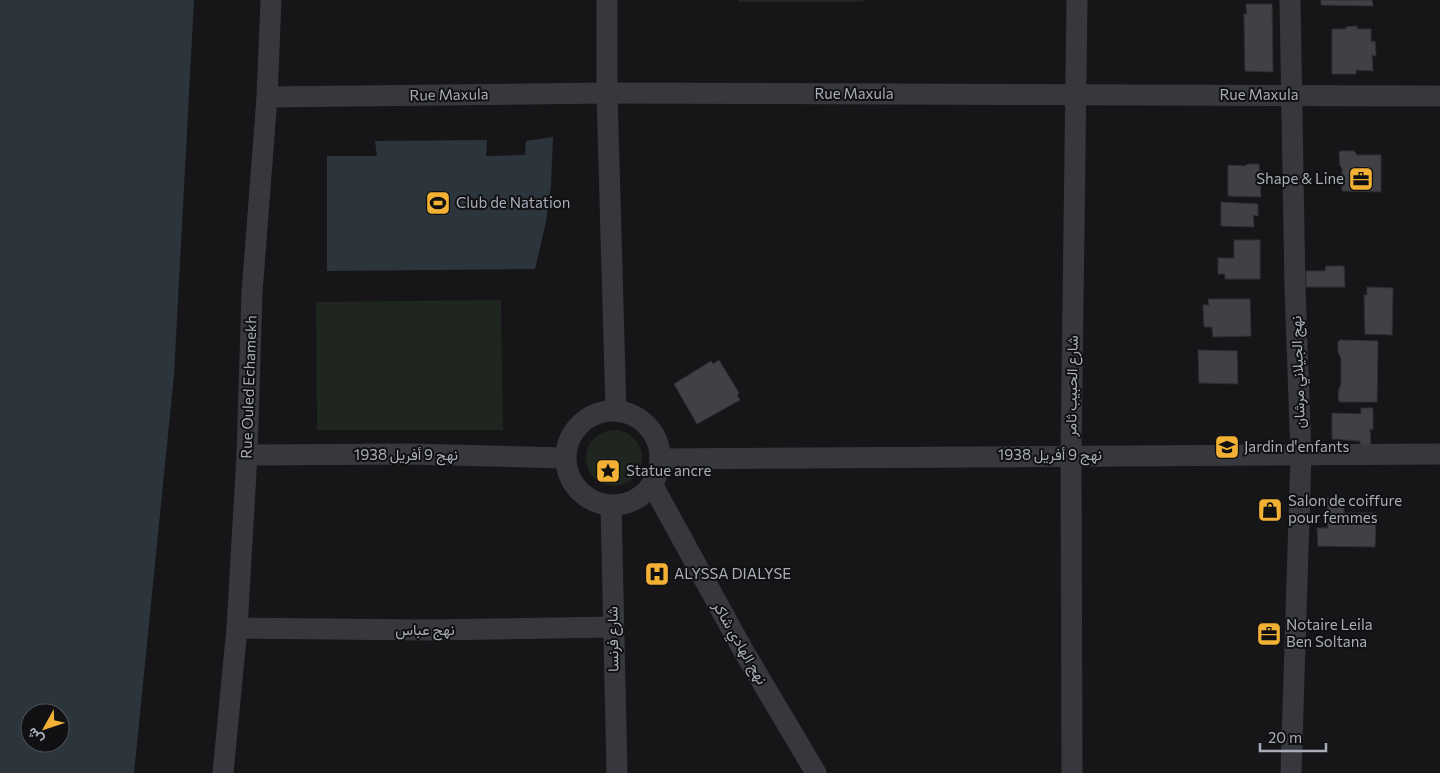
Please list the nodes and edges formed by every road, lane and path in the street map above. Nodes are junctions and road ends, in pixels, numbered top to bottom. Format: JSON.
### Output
{"nodes":[{"id":1,"x":271,"y":0,"type":"edge"},
{"id":2,"x":607,"y":0,"type":"edge"},
{"id":3,"x":1077,"y":0,"type":"edge"},
{"id":4,"x":1290,"y":0,"type":"edge"},
{"id":5,"x":607,"y":93,"type":"junction"},
{"id":6,"x":1076,"y":95,"type":"junction"},
{"id":7,"x":1291,"y":95,"type":"junction"},
{"id":8,"x":1440,"y":96,"type":"edge"},
{"id":9,"x":268,"y":97,"type":"junction"},
{"id":10,"x":616,"y":411,"type":"junction"},
{"id":11,"x":1300,"y":454,"type":"junction"},
{"id":12,"x":1440,"y":454,"type":"edge"},
{"id":13,"x":1071,"y":455,"type":"junction"},
{"id":14,"x":247,"y":456,"type":"junction"},
{"id":15,"x":564,"y":458,"type":"junction"},
{"id":16,"x":660,"y":459,"type":"junction"},
{"id":17,"x":652,"y":484,"type":"junction"},
{"id":18,"x":611,"y":505,"type":"junction"},
{"id":19,"x":613,"y":627,"type":"junction"},
{"id":20,"x":237,"y":628,"type":"junction"},
{"id":21,"x":223,"y":773,"type":"edge"},
{"id":22,"x":617,"y":773,"type":"edge"},
{"id":23,"x":816,"y":773,"type":"edge"},
{"id":24,"x":1072,"y":773,"type":"edge"},
{"id":25,"x":1291,"y":773,"type":"edge"}],
"edges":[{"from":1,"to":9,"type":"street","name":"Rue Ouled Echamekh"},
{"from":2,"to":5,"type":"street"},
{"from":3,"to":6,"type":"street","name":"شارع الحبيب ثامر"},
{"from":4,"to":7,"type":"street","name":"نهج الجيلاني مرشان"},
{"from":5,"to":6,"type":"street","name":"Rue Maxula"},
{"from":5,"to":9,"type":"street","name":"Rue Maxula"},
{"from":5,"to":10,"type":"street"},
{"from":6,"to":7,"type":"street","name":"Rue Maxula"},
{"from":6,"to":13,"type":"street","name":"شارع الحبيب ثامر"},
{"from":7,"to":8,"type":"street","name":"Rue Maxula"},
{"from":7,"to":11,"type":"street","name":"نهج الجيلاني مرشان"},
{"from":9,"to":14,"type":"street","name":"Rue Ouled Echamekh"},
{"from":10,"to":15,"type":"street"},
{"from":10,"to":16,"type":"street"},
{"from":11,"to":12,"type":"street","name":"نهج 9 أفريل 1938"},
{"from":11,"to":13,"type":"street","name":"نهج 9 أفريل 1938"},
{"from":11,"to":25,"type":"street","name":"نهج الجيلاني مرشان"},
{"from":13,"to":16,"type":"street","name":"نهج 9 أفريل 1938"},
{"from":13,"to":24,"type":"street","name":"شارع الحبيب ثامر"},
{"from":14,"to":15,"type":"street","name":"نهج 9 أفريل 1938"},
{"from":14,"to":20,"type":"street","name":"Rue Ouled Echamekh"},
{"from":15,"to":18,"type":"street"},
{"from":16,"to":17,"type":"street"},
{"from":17,"to":18,"type":"street"},
{"from":17,"to":23,"type":"street","name":"نهج الهادي شاكر"},
{"from":18,"to":19,"type":"street","name":"شارع فرنسا"},
{"from":19,"to":20,"type":"street","name":"نهج عباس"},
{"from":19,"to":22,"type":"street","name":"شارع فرنسا"},
{"from":20,"to":21,"type":"street","name":"Rue Ouled Echamekh"}]}
